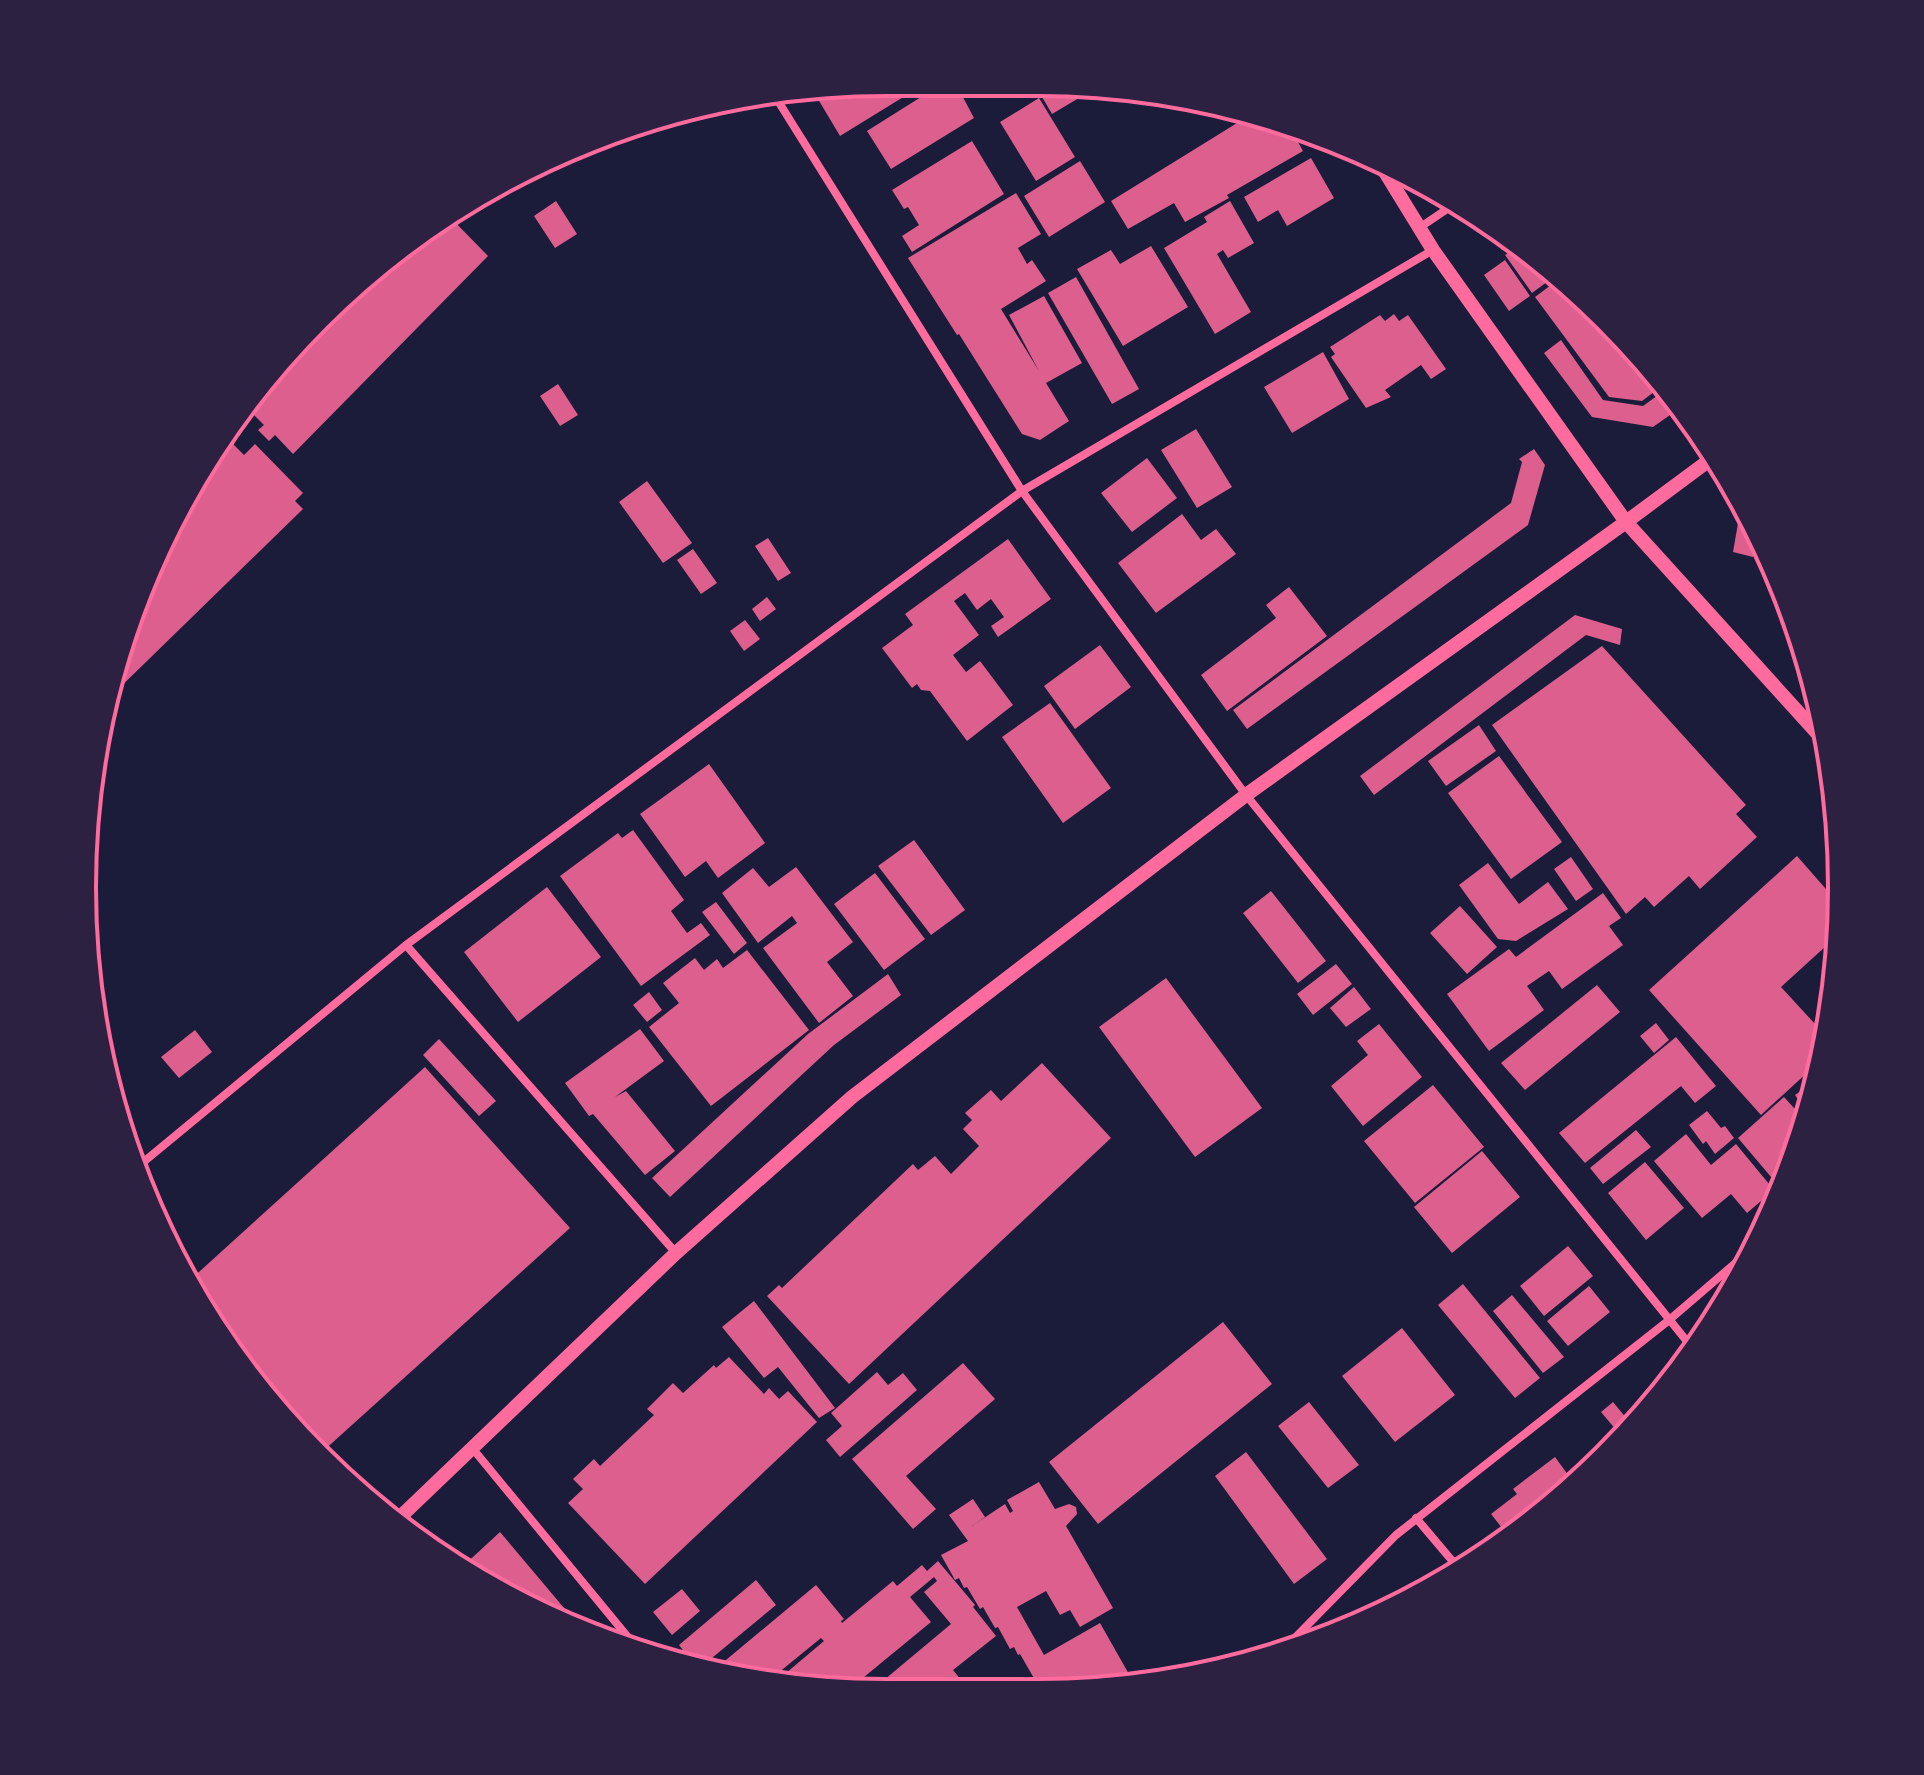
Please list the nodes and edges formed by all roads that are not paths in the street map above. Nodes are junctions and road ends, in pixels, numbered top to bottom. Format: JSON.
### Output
{"nodes":[{"id":1,"x":780,"y":104,"type":"edge"},
{"id":2,"x":1390,"y":179,"type":"edge"},
{"id":3,"x":1445,"y":210,"type":"edge"},
{"id":4,"x":1419,"y":228,"type":"junction"},
{"id":5,"x":1433,"y":250,"type":"junction"},
{"id":6,"x":1705,"y":464,"type":"edge"},
{"id":7,"x":1022,"y":491,"type":"junction"},
{"id":8,"x":1626,"y":522,"type":"junction"},
{"id":9,"x":1812,"y":727,"type":"edge"},
{"id":10,"x":1246,"y":795,"type":"junction"},
{"id":11,"x":406,"y":945,"type":"junction"},
{"id":12,"x":145,"y":1161,"type":"edge"},
{"id":13,"x":676,"y":1253,"type":"junction"},
{"id":14,"x":1730,"y":1268,"type":"edge"},
{"id":15,"x":1668,"y":1321,"type":"junction"},
{"id":16,"x":1685,"y":1340,"type":"edge"},
{"id":17,"x":473,"y":1449,"type":"junction"},
{"id":18,"x":404,"y":1513,"type":"edge"},
{"id":19,"x":1416,"y":1518,"type":"junction"},
{"id":20,"x":1452,"y":1561,"type":"edge"},
{"id":21,"x":626,"y":1634,"type":"edge"},
{"id":22,"x":1299,"y":1634,"type":"edge"}],
"edges":[{"from":1,"to":7,"type":"street"},
{"from":2,"to":4,"type":"street"},
{"from":3,"to":4,"type":"street"},
{"from":4,"to":5,"type":"street"},
{"from":5,"to":7,"type":"street"},
{"from":5,"to":8,"type":"street"},
{"from":6,"to":8,"type":"street"},
{"from":7,"to":10,"type":"street"},
{"from":7,"to":11,"type":"street"},
{"from":8,"to":9,"type":"street"},
{"from":8,"to":10,"type":"street"},
{"from":10,"to":13,"type":"street"},
{"from":10,"to":15,"type":"street"},
{"from":11,"to":12,"type":"street"},
{"from":11,"to":13,"type":"street"},
{"from":13,"to":17,"type":"street"},
{"from":14,"to":15,"type":"street"},
{"from":15,"to":16,"type":"street"},
{"from":15,"to":19,"type":"street"},
{"from":17,"to":18,"type":"street"},
{"from":17,"to":21,"type":"street"},
{"from":19,"to":20,"type":"street"},
{"from":19,"to":22,"type":"street"}]}
